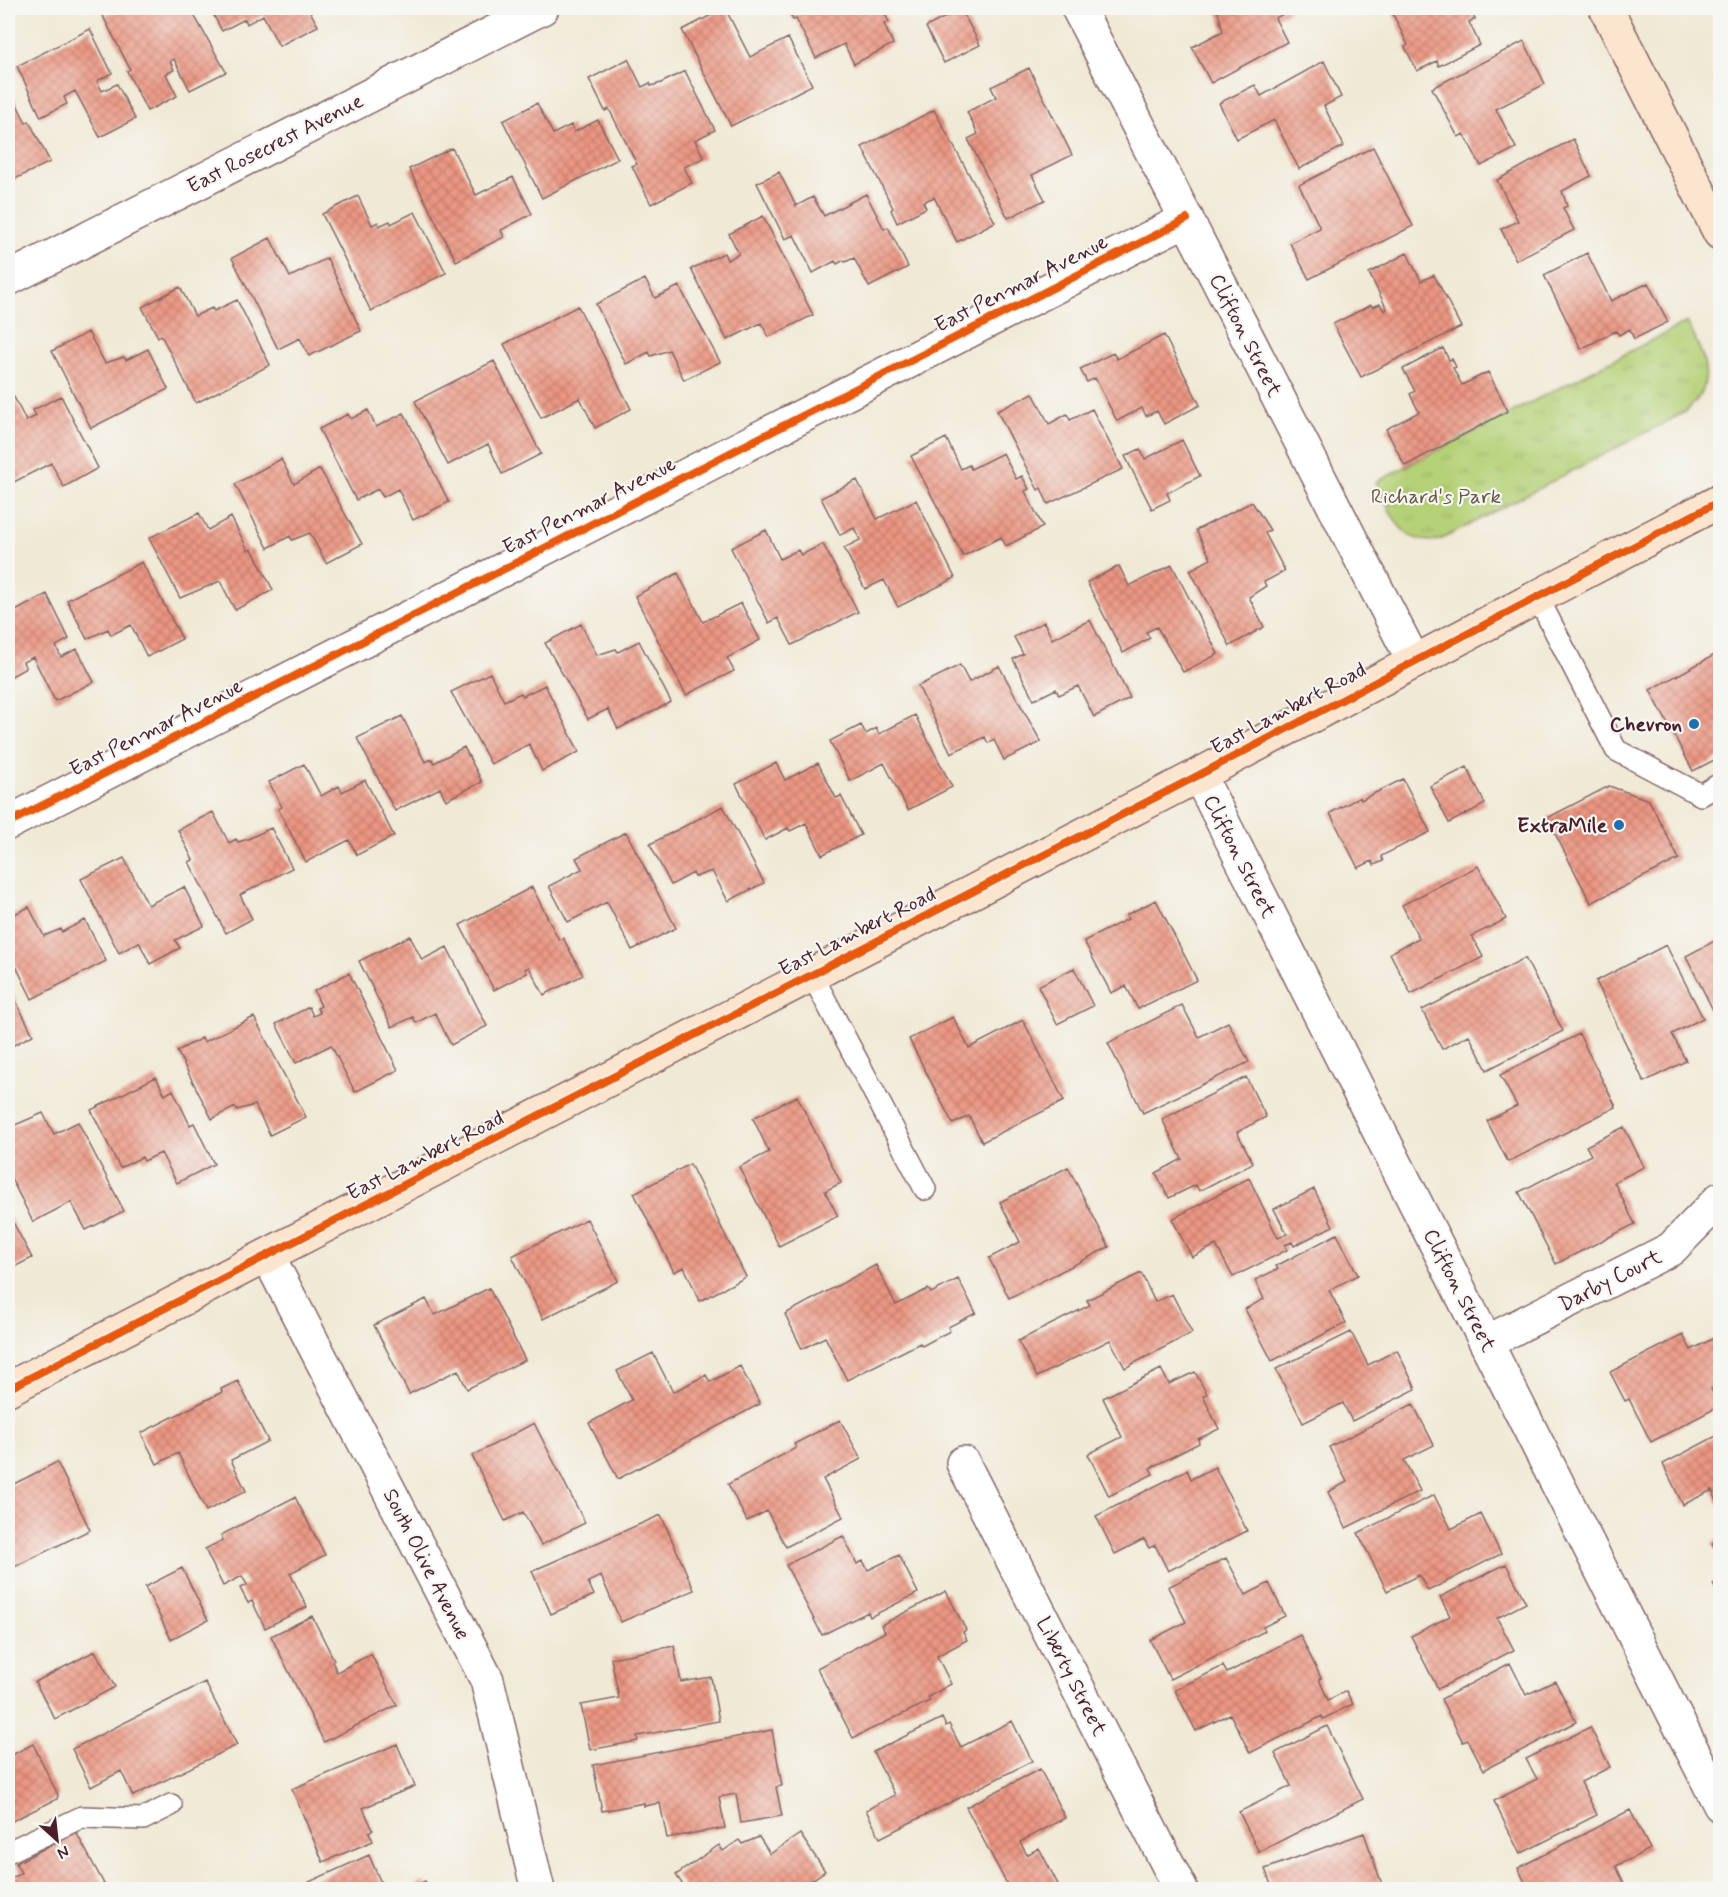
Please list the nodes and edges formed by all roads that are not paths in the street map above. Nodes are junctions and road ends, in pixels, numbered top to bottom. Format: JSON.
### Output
{"nodes":[{"id":1,"x":542,"y":8,"type":"edge"},
{"id":2,"x":1078,"y":8,"type":"edge"},
{"id":3,"x":1606,"y":8,"type":"edge"},
{"id":4,"x":1187,"y":219,"type":"junction"},
{"id":5,"x":1720,"y":234,"type":"edge"},
{"id":6,"x":8,"y":279,"type":"edge"},
{"id":7,"x":1720,"y":501,"type":"edge"},
{"id":8,"x":1537,"y":596,"type":"junction"},
{"id":9,"x":1414,"y":662,"type":"junction"},
{"id":10,"x":1199,"y":775,"type":"junction"},
{"id":11,"x":1720,"y":784,"type":"edge"},
{"id":12,"x":8,"y":823,"type":"edge"},
{"id":13,"x":812,"y":975,"type":"junction"},
{"id":14,"x":926,"y":1190,"type":"dead end"},
{"id":15,"x":1720,"y":1199,"type":"edge"},
{"id":16,"x":268,"y":1256,"type":"junction"},
{"id":17,"x":1487,"y":1342,"type":"junction"},
{"id":18,"x":8,"y":1389,"type":"edge"},
{"id":19,"x":963,"y":1463,"type":"dead end"},
{"id":20,"x":171,"y":1805,"type":"dead end"},
{"id":21,"x":1720,"y":1805,"type":"edge"},
{"id":22,"x":8,"y":1852,"type":"edge"},
{"id":23,"x":538,"y":1890,"type":"edge"},
{"id":24,"x":1181,"y":1890,"type":"edge"}],
"edges":[{"from":1,"to":6,"type":"street","name":"East Rosecrest Avenue"},
{"from":2,"to":4,"type":"street","name":"Clifton Street"},
{"from":3,"to":5,"type":"main road"},
{"from":4,"to":9,"type":"street","name":"Clifton Street"},
{"from":4,"to":12,"type":"street","name":"East Penmar Avenue"},
{"from":7,"to":8,"type":"main road","name":"East Lambert Road"},
{"from":8,"to":9,"type":"main road","name":"East Lambert Road"},
{"from":8,"to":11,"type":"lane"},
{"from":9,"to":10,"type":"main road","name":"East Lambert Road"},
{"from":10,"to":13,"type":"main road","name":"East Lambert Road"},
{"from":10,"to":17,"type":"street","name":"Clifton Street"},
{"from":13,"to":14,"type":"lane"},
{"from":13,"to":16,"type":"main road","name":"East Lambert Road"},
{"from":15,"to":17,"type":"street","name":"Darby Court"},
{"from":16,"to":18,"type":"main road","name":"East Lambert Road"},
{"from":16,"to":23,"type":"street","name":"South Olive Avenue"},
{"from":17,"to":21,"type":"street","name":"Clifton Street"},
{"from":19,"to":24,"type":"street","name":"Liberty Street"},
{"from":20,"to":22,"type":"lane"}]}
